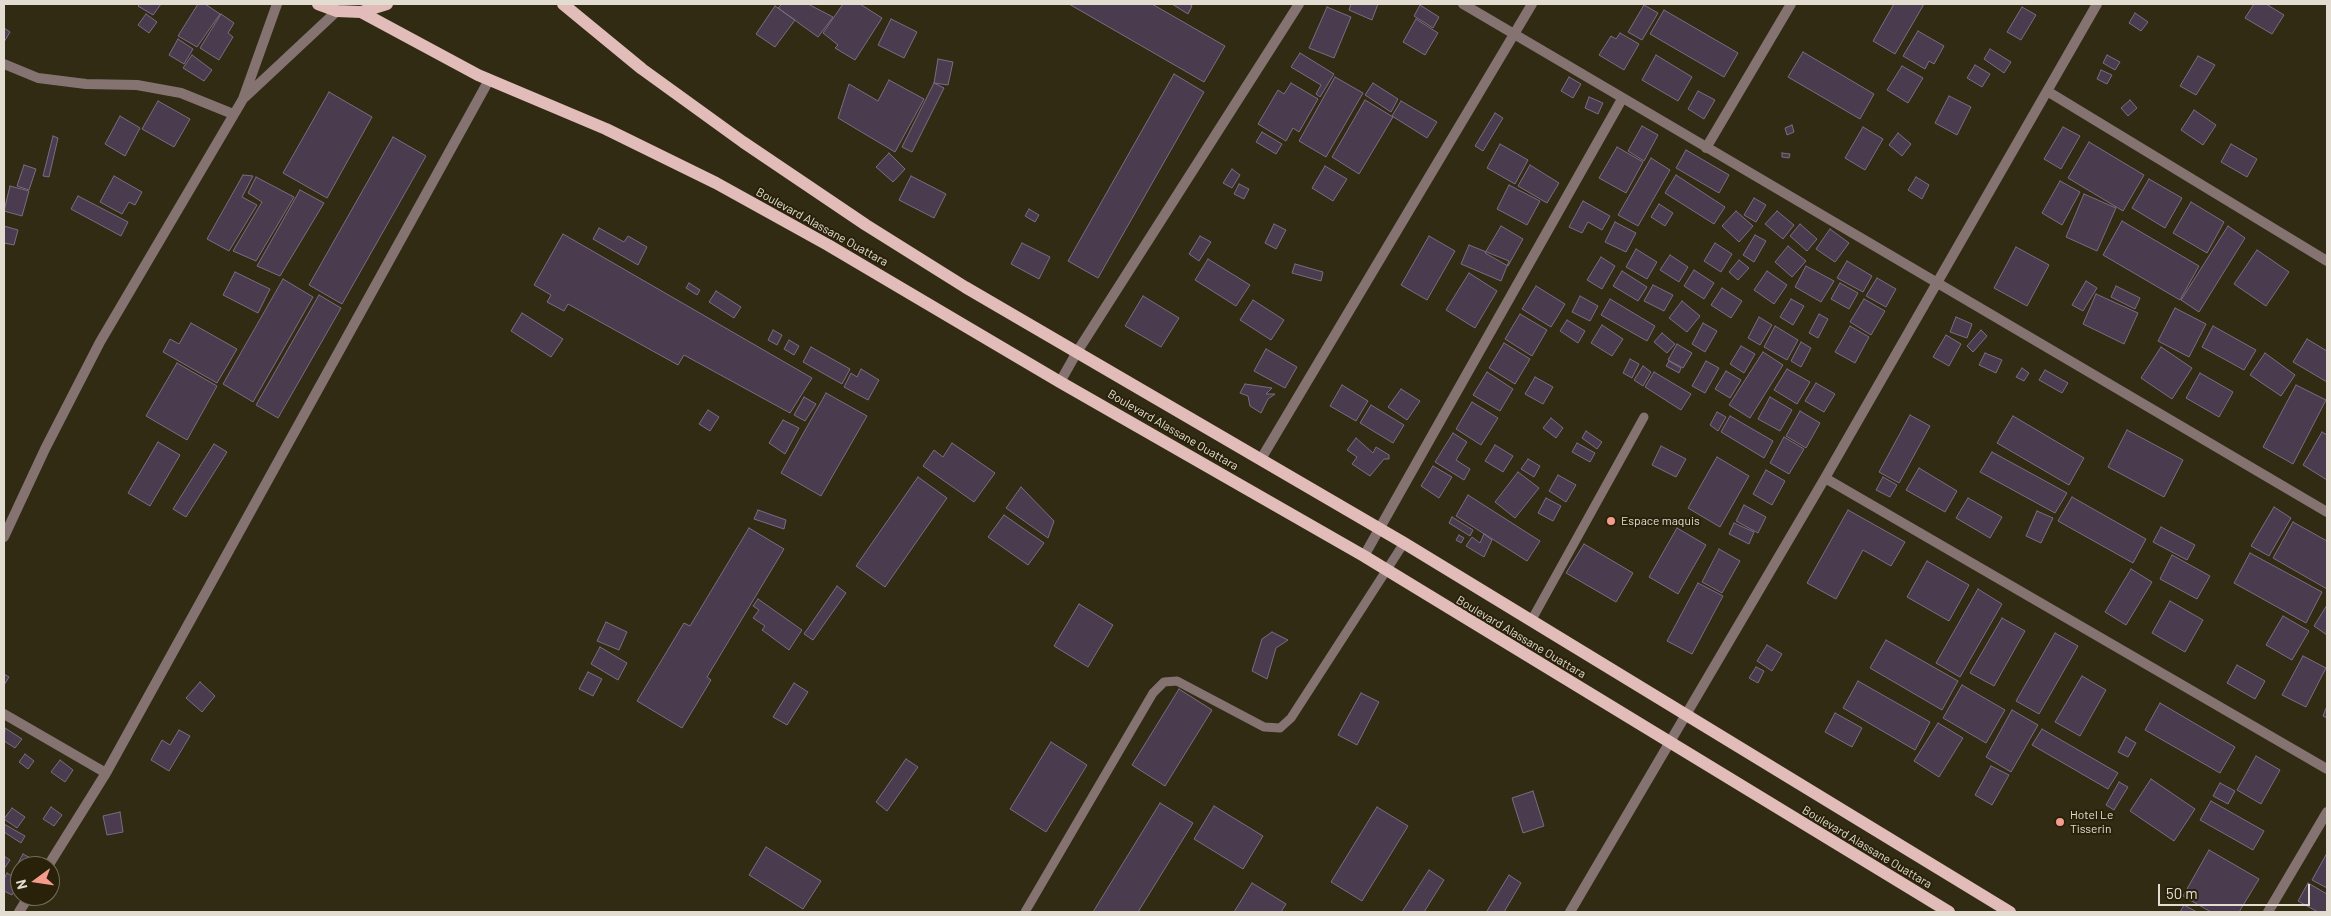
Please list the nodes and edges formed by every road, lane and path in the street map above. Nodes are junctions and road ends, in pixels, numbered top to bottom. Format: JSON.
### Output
{"nodes":[{"id":1,"x":277,"y":4,"type":"edge"},
{"id":2,"x":318,"y":4,"type":"edge"},
{"id":3,"x":387,"y":4,"type":"edge"},
{"id":4,"x":563,"y":4,"type":"edge"},
{"id":5,"x":1299,"y":4,"type":"edge"},
{"id":6,"x":1463,"y":4,"type":"edge"},
{"id":7,"x":1532,"y":4,"type":"edge"},
{"id":8,"x":1791,"y":4,"type":"edge"},
{"id":9,"x":2096,"y":4,"type":"edge"},
{"id":10,"x":337,"y":11,"type":"junction"},
{"id":11,"x":361,"y":12,"type":"junction"},
{"id":12,"x":1514,"y":34,"type":"junction"},
{"id":13,"x":4,"y":64,"type":"edge"},
{"id":14,"x":489,"y":80,"type":"junction"},
{"id":15,"x":2047,"y":91,"type":"junction"},
{"id":16,"x":243,"y":99,"type":"junction"},
{"id":17,"x":1622,"y":99,"type":"junction"},
{"id":18,"x":233,"y":114,"type":"junction"},
{"id":19,"x":1706,"y":148,"type":"junction"},
{"id":20,"x":2327,"y":261,"type":"edge"},
{"id":21,"x":1937,"y":282,"type":"junction"},
{"id":22,"x":1077,"y":352,"type":"junction"},
{"id":23,"x":1060,"y":382,"type":"junction"},
{"id":24,"x":1644,"y":416,"type":"dead end"},
{"id":25,"x":1261,"y":459,"type":"junction"},
{"id":26,"x":1825,"y":478,"type":"junction"},
{"id":27,"x":2327,"y":512,"type":"edge"},
{"id":28,"x":1379,"y":529,"type":"junction"},
{"id":29,"x":4,"y":537,"type":"edge"},
{"id":30,"x":1404,"y":543,"type":"junction"},
{"id":31,"x":1364,"y":556,"type":"junction"},
{"id":32,"x":1387,"y":572,"type":"junction"},
{"id":33,"x":1531,"y":621,"type":"junction"},
{"id":34,"x":4,"y":714,"type":"edge"},
{"id":35,"x":1687,"y":714,"type":"junction"},
{"id":36,"x":1670,"y":744,"type":"junction"},
{"id":37,"x":2327,"y":769,"type":"edge"},
{"id":38,"x":106,"y":773,"type":"junction"},
{"id":39,"x":2327,"y":812,"type":"edge"},
{"id":40,"x":54,"y":856,"type":"edge"},
{"id":41,"x":1025,"y":912,"type":"edge"},
{"id":42,"x":1570,"y":912,"type":"edge"},
{"id":43,"x":1949,"y":912,"type":"edge"},
{"id":44,"x":2010,"y":912,"type":"edge"},
{"id":45,"x":2268,"y":912,"type":"edge"}],
"edges":[{"from":1,"to":16,"type":"street"},
{"from":2,"to":10,"type":"main road"},
{"from":3,"to":11,"type":"main road"},
{"from":4,"to":22,"type":"main road","name":"Boulevard Alassane Ouattara"},
{"from":5,"to":22,"type":"street"},
{"from":6,"to":12,"type":"street"},
{"from":7,"to":12,"type":"street"},
{"from":8,"to":19,"type":"street"},
{"from":9,"to":15,"type":"street"},
{"from":10,"to":11,"type":"main road"},
{"from":10,"to":16,"type":"street"},
{"from":11,"to":14,"type":"main road","name":"Boulevard Alassane Ouattara"},
{"from":12,"to":17,"type":"street"},
{"from":12,"to":25,"type":"street"},
{"from":13,"to":18,"type":"street"},
{"from":14,"to":23,"type":"main road","name":"Boulevard Alassane Ouattara"},
{"from":14,"to":38,"type":"street"},
{"from":15,"to":20,"type":"street"},
{"from":15,"to":21,"type":"street"},
{"from":16,"to":18,"type":"street"},
{"from":17,"to":19,"type":"street"},
{"from":17,"to":28,"type":"street"},
{"from":18,"to":29,"type":"street"},
{"from":19,"to":21,"type":"street"},
{"from":21,"to":26,"type":"street"},
{"from":21,"to":27,"type":"street"},
{"from":22,"to":23,"type":"street"},
{"from":22,"to":25,"type":"main road","name":"Boulevard Alassane Ouattara"},
{"from":23,"to":31,"type":"main road","name":"Boulevard Alassane Ouattara"},
{"from":24,"to":33,"type":"lane"},
{"from":25,"to":28,"type":"main road","name":"Boulevard Alassane Ouattara"},
{"from":26,"to":35,"type":"street"},
{"from":26,"to":37,"type":"street"},
{"from":28,"to":30,"type":"main road","name":"Boulevard Alassane Ouattara"},
{"from":28,"to":31,"type":"street"},
{"from":30,"to":32,"type":"lane"},
{"from":30,"to":33,"type":"main road","name":"Boulevard Alassane Ouattara"},
{"from":31,"to":32,"type":"main road","name":"Boulevard Alassane Ouattara"},
{"from":32,"to":36,"type":"main road","name":"Boulevard Alassane Ouattara"},
{"from":32,"to":41,"type":"lane"},
{"from":33,"to":35,"type":"main road","name":"Boulevard Alassane Ouattara"},
{"from":34,"to":38,"type":"street"},
{"from":35,"to":36,"type":"street"},
{"from":35,"to":44,"type":"main road","name":"Boulevard Alassane Ouattara"},
{"from":36,"to":42,"type":"street"},
{"from":36,"to":43,"type":"main road","name":"Boulevard Alassane Ouattara"},
{"from":38,"to":40,"type":"street"},
{"from":39,"to":45,"type":"street"}]}
